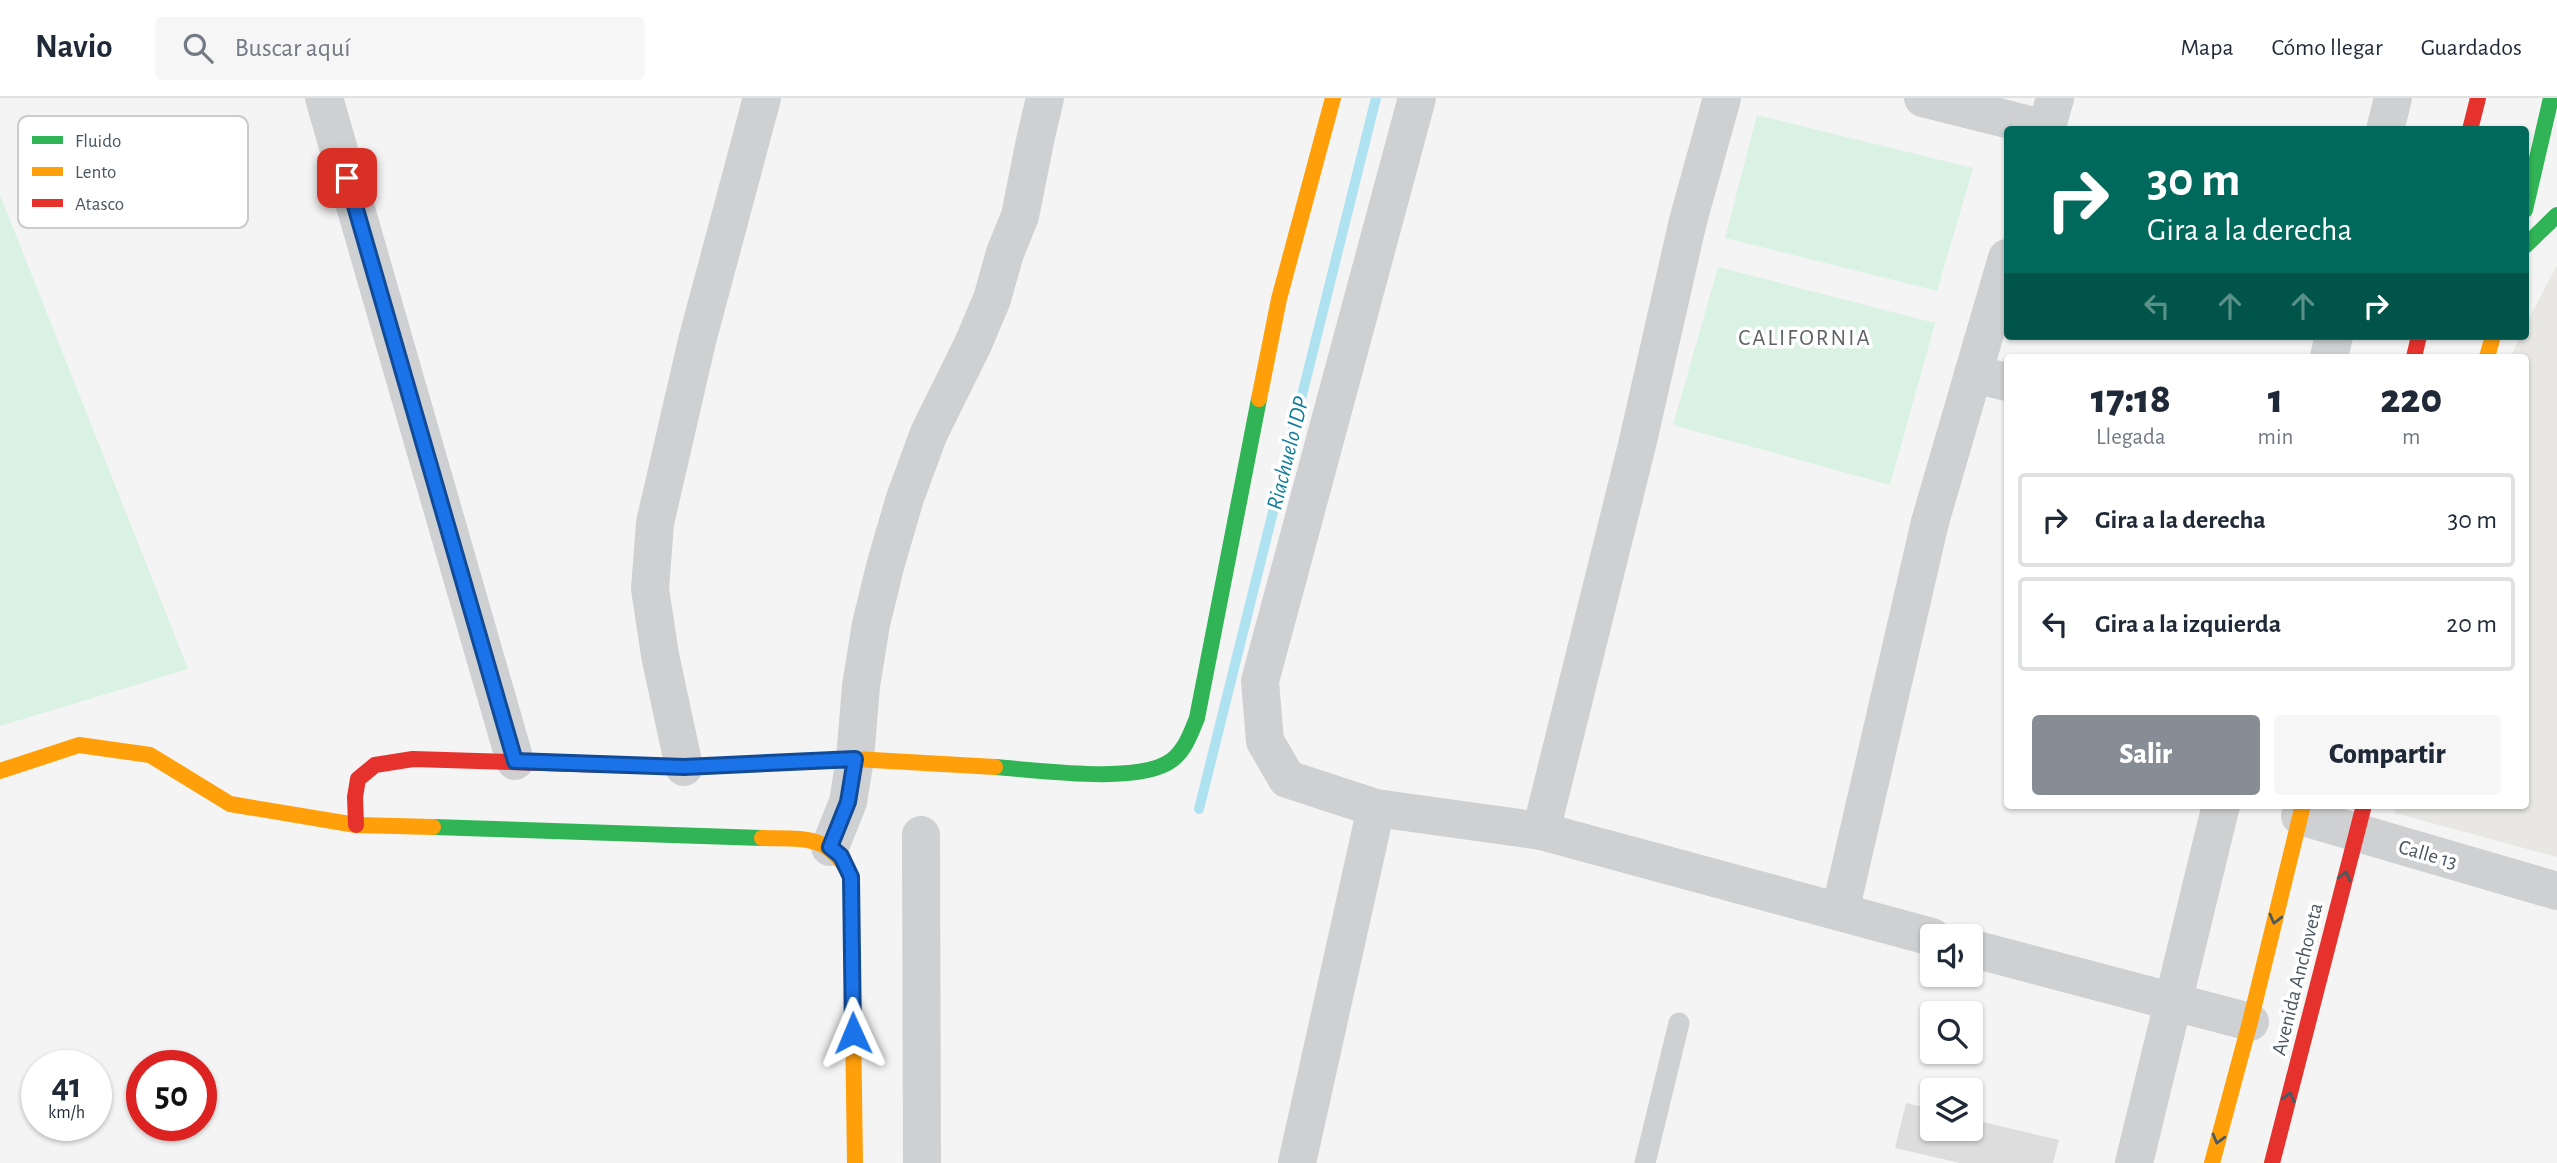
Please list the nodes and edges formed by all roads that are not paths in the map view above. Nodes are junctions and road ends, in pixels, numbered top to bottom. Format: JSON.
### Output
{"nodes":[{"id":1,"x":324,"y":98,"type":"edge"},
{"id":2,"x":762,"y":98,"type":"edge"},
{"id":3,"x":1045,"y":98,"type":"edge"},
{"id":4,"x":1333,"y":98,"type":"edge"},
{"id":5,"x":1417,"y":98,"type":"edge"},
{"id":6,"x":1722,"y":98,"type":"edge"},
{"id":7,"x":1923,"y":98,"type":"edge"},
{"id":8,"x":2054,"y":98,"type":"edge"},
{"id":9,"x":2393,"y":98,"type":"edge"},
{"id":10,"x":2478,"y":98,"type":"edge"},
{"id":11,"x":2551,"y":98,"type":"edge"},
{"id":12,"x":2034,"y":126,"type":"edge"},
{"id":13,"x":2047,"y":126,"type":"edge"},
{"id":14,"x":2386,"y":126,"type":"edge"},
{"id":15,"x":2471,"y":126,"type":"edge"},
{"id":16,"x":2529,"y":193,"type":"edge"},
{"id":17,"x":2557,"y":215,"type":"edge"},
{"id":18,"x":2529,"y":242,"type":"edge"},
{"id":19,"x":2004,"y":279,"type":"edge"},
{"id":20,"x":1990,"y":378,"type":"edge"},
{"id":21,"x":855,"y":759,"type":"junction"},
{"id":22,"x":515,"y":761,"type":"junction"},
{"id":23,"x":684,"y":767,"type":"junction"},
{"id":24,"x":0,"y":771,"type":"edge"},
{"id":25,"x":1376,"y":808,"type":"junction"},
{"id":26,"x":2220,"y":809,"type":"edge"},
{"id":27,"x":2301,"y":811,"type":"edge"},
{"id":28,"x":2360,"y":819,"type":"edge"},
{"id":29,"x":356,"y":825,"type":"junction"},
{"id":30,"x":1541,"y":831,"type":"junction"},
{"id":31,"x":921,"y":835,"type":"dead end"},
{"id":32,"x":830,"y":847,"type":"junction"},
{"id":33,"x":2557,"y":891,"type":"edge"},
{"id":34,"x":1840,"y":912,"type":"junction"},
{"id":35,"x":1920,"y":934,"type":"edge"},
{"id":36,"x":1983,"y":951,"type":"edge"},
{"id":37,"x":2172,"y":1002,"type":"junction"},
{"id":38,"x":2250,"y":1022,"type":"junction"},
{"id":39,"x":1679,"y":1023,"type":"dead end"},
{"id":40,"x":855,"y":1163,"type":"edge"},
{"id":41,"x":922,"y":1163,"type":"edge"},
{"id":42,"x":1297,"y":1163,"type":"edge"},
{"id":43,"x":1645,"y":1163,"type":"edge"},
{"id":44,"x":2134,"y":1163,"type":"edge"},
{"id":45,"x":2212,"y":1163,"type":"edge"},
{"id":46,"x":2272,"y":1163,"type":"edge"}],
"edges":[{"from":1,"to":22,"type":"street"},
{"from":2,"to":23,"type":"street"},
{"from":3,"to":21,"type":"street"},
{"from":4,"to":21,"type":"main road"},
{"from":5,"to":25,"type":"street"},
{"from":6,"to":30,"type":"street"},
{"from":7,"to":12,"type":"street"},
{"from":8,"to":13,"type":"street"},
{"from":9,"to":14,"type":"street"},
{"from":10,"to":15,"type":"main road"},
{"from":11,"to":16,"type":"main road"},
{"from":17,"to":18,"type":"main road"},
{"from":19,"to":20,"type":"street"},
{"from":20,"to":34,"type":"street"},
{"from":21,"to":23,"type":"main road"},
{"from":21,"to":32,"type":"street"},
{"from":22,"to":23,"type":"main road"},
{"from":22,"to":29,"type":"main road"},
{"from":24,"to":29,"type":"main road"},
{"from":25,"to":30,"type":"street"},
{"from":25,"to":42,"type":"street"},
{"from":26,"to":37,"type":"street"},
{"from":27,"to":28,"type":"street","name":"Calle 13"},
{"from":27,"to":38,"type":"main road","name":"Avenida Anchoveta","one_way":true},
{"from":28,"to":33,"type":"street","name":"Calle 13"},
{"from":46,"to":28,"type":"main road","name":"Avenida Anchoveta","one_way":true},
{"from":29,"to":32,"type":"main road"},
{"from":30,"to":34,"type":"street"},
{"from":31,"to":41,"type":"street"},
{"from":32,"to":40,"type":"main road"},
{"from":34,"to":35,"type":"street"},
{"from":36,"to":37,"type":"street"},
{"from":37,"to":38,"type":"street"},
{"from":37,"to":44,"type":"street"},
{"from":38,"to":45,"type":"main road","name":"Avenida Anchoveta","one_way":true},
{"from":39,"to":43,"type":"lane"}]}
